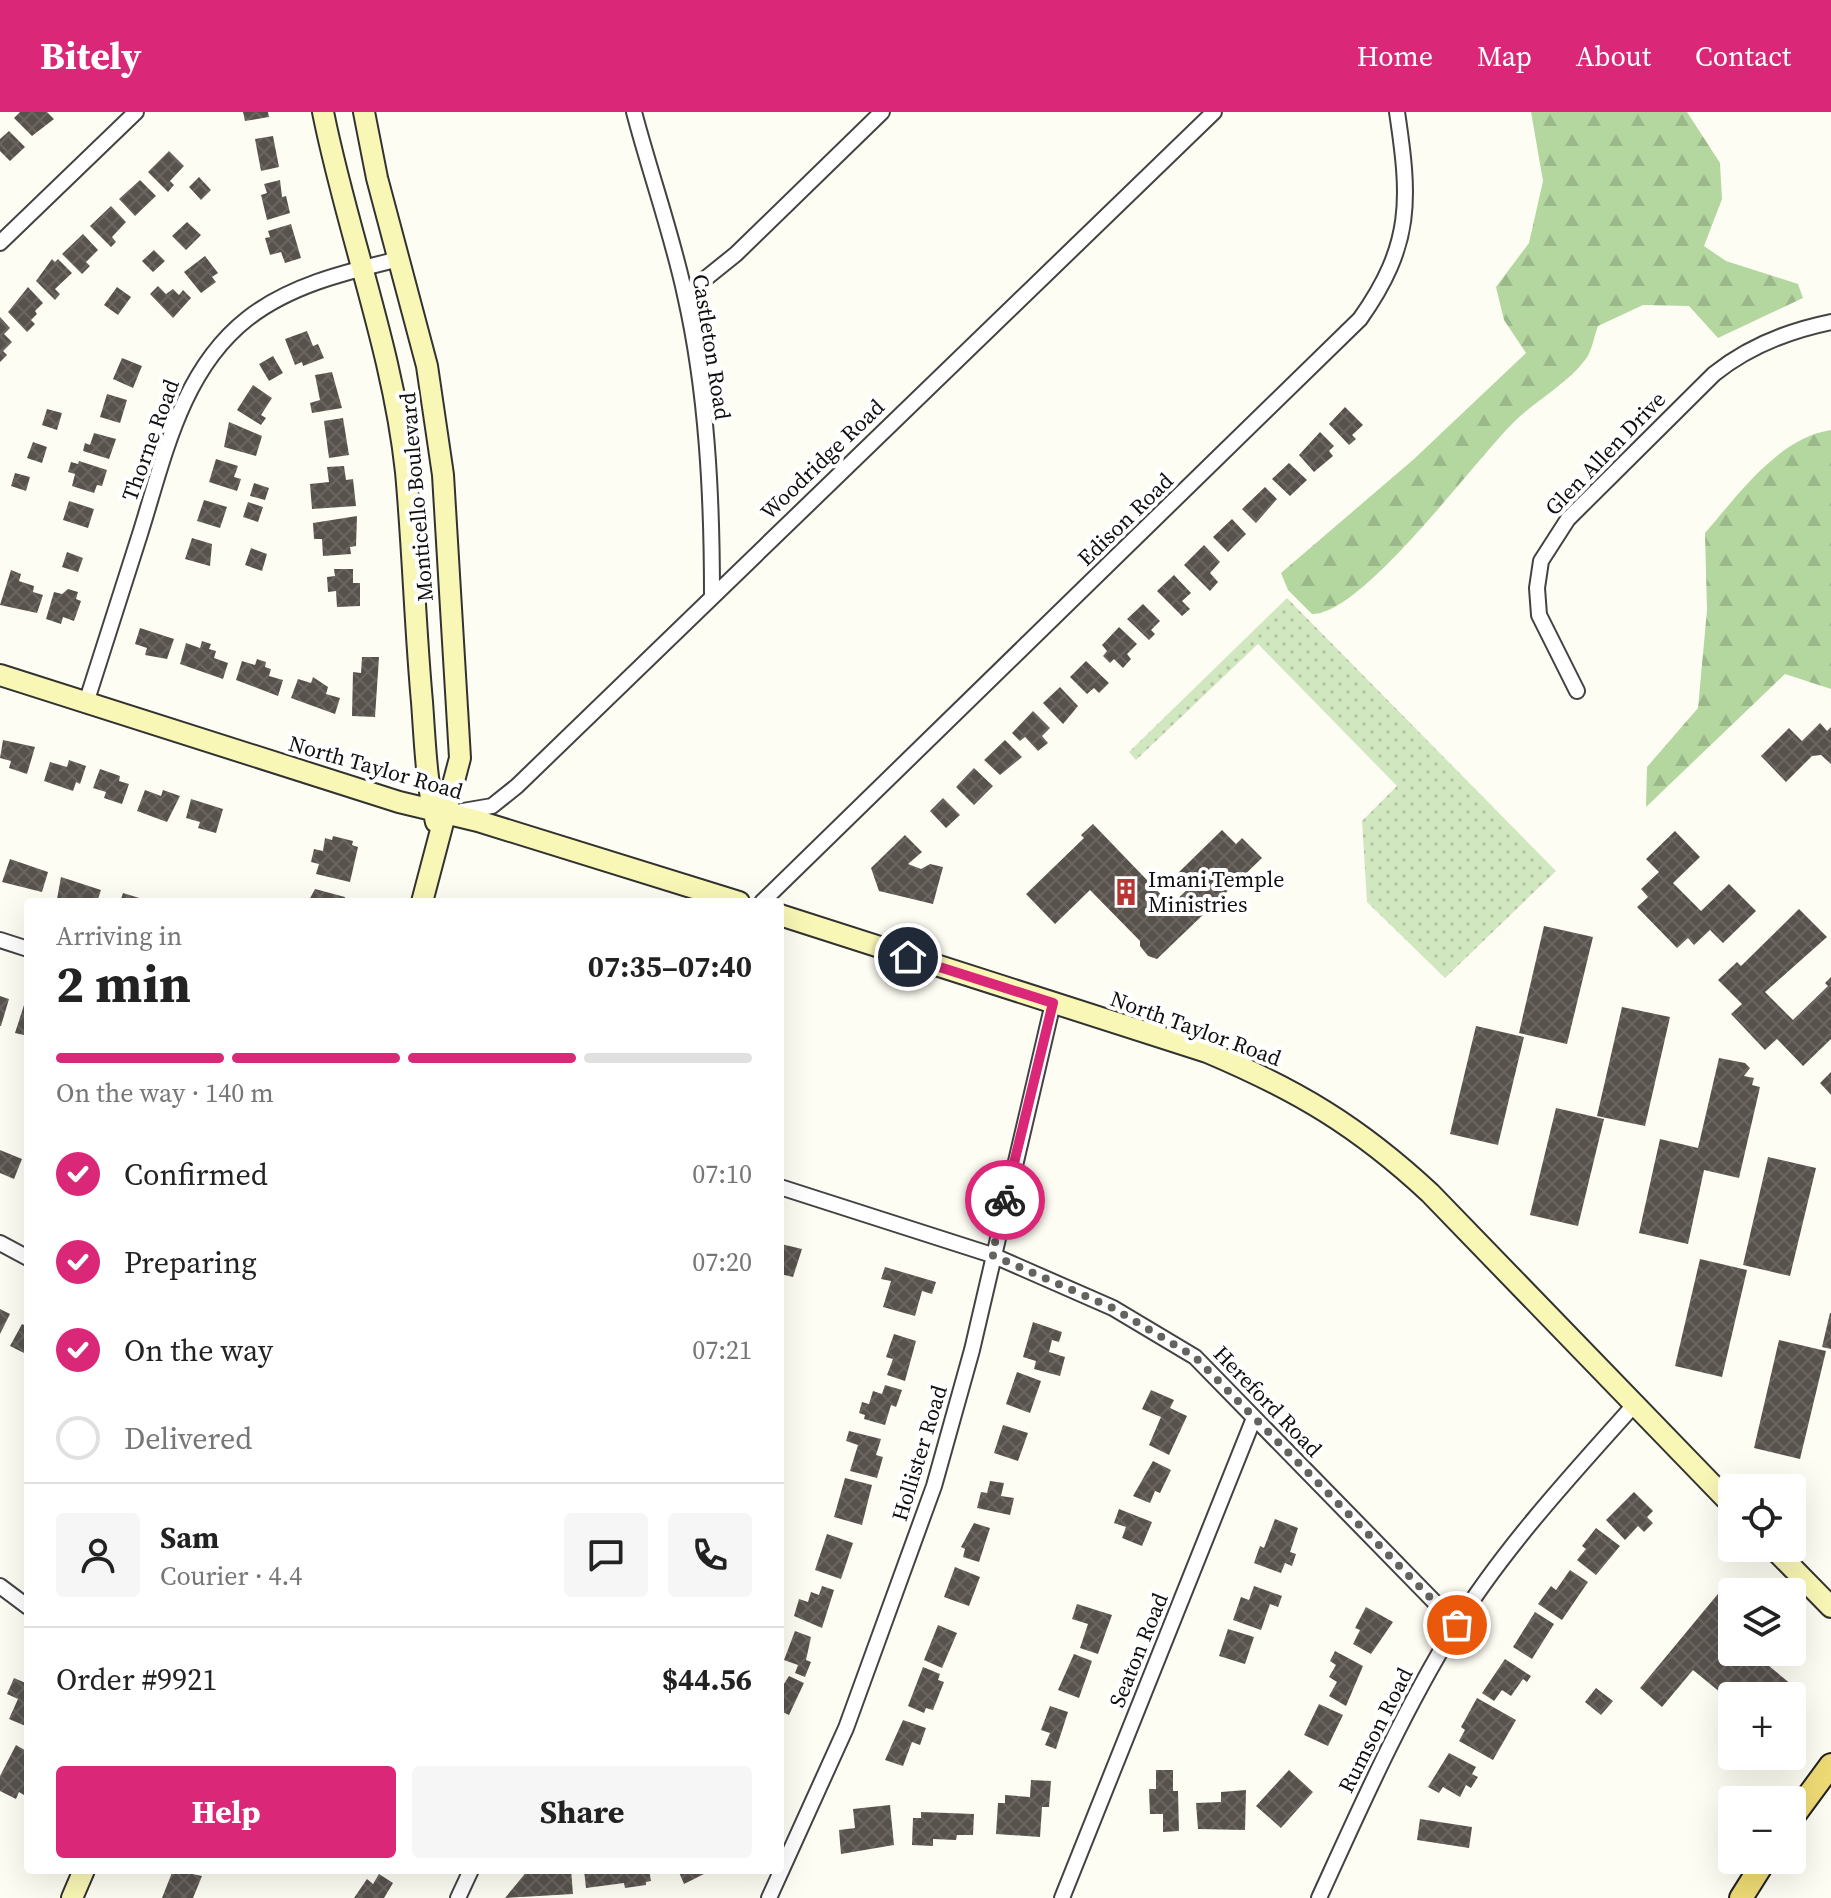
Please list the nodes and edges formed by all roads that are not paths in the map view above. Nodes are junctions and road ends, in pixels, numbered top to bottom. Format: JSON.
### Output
{"nodes":[{"id":1,"x":136,"y":112,"type":"edge"},
{"id":2,"x":323,"y":112,"type":"edge"},
{"id":3,"x":364,"y":112,"type":"edge"},
{"id":4,"x":634,"y":112,"type":"edge"},
{"id":5,"x":882,"y":112,"type":"edge"},
{"id":6,"x":1214,"y":112,"type":"edge"},
{"id":7,"x":1397,"y":112,"type":"edge"},
{"id":8,"x":0,"y":243,"type":"edge"},
{"id":9,"x":399,"y":259,"type":"junction"},
{"id":10,"x":360,"y":268,"type":"junction"},
{"id":11,"x":685,"y":295,"type":"junction"},
{"id":12,"x":1831,"y":322,"type":"edge"},
{"id":13,"x":712,"y":595,"type":"junction"},
{"id":14,"x":0,"y":675,"type":"edge"},
{"id":15,"x":1577,"y":691,"type":"dead end"},
{"id":16,"x":86,"y":703,"type":"junction"},
{"id":17,"x":441,"y":812,"type":"junction"},
{"id":18,"x":423,"y":898,"type":"edge"},
{"id":19,"x":726,"y":898,"type":"edge"},
{"id":20,"x":766,"y":898,"type":"edge"},
{"id":21,"x":784,"y":916,"type":"edge"},
{"id":22,"x":0,"y":940,"type":"edge"},
{"id":23,"x":24,"y":948,"type":"edge"},
{"id":24,"x":1053,"y":1003,"type":"junction"},
{"id":25,"x":784,"y":1188,"type":"edge"},
{"id":26,"x":0,"y":1243,"type":"edge"},
{"id":27,"x":992,"y":1255,"type":"junction"},
{"id":28,"x":24,"y":1256,"type":"edge"},
{"id":29,"x":1635,"y":1404,"type":"junction"},
{"id":30,"x":1254,"y":1418,"type":"junction"},
{"id":31,"x":1718,"y":1490,"type":"edge"},
{"id":32,"x":1787,"y":1562,"type":"edge"},
{"id":33,"x":0,"y":1586,"type":"edge"},
{"id":34,"x":24,"y":1604,"type":"edge"},
{"id":35,"x":1831,"y":1607,"type":"edge"},
{"id":36,"x":1457,"y":1625,"type":"junction"},
{"id":37,"x":1831,"y":1765,"type":"edge"},
{"id":38,"x":1806,"y":1799,"type":"edge"},
{"id":39,"x":784,"y":1865,"type":"edge"},
{"id":40,"x":82,"y":1874,"type":"edge"},
{"id":41,"x":469,"y":1874,"type":"edge"},
{"id":42,"x":780,"y":1874,"type":"edge"},
{"id":43,"x":1756,"y":1874,"type":"edge"},
{"id":44,"x":72,"y":1898,"type":"edge"},
{"id":45,"x":458,"y":1898,"type":"edge"},
{"id":46,"x":769,"y":1898,"type":"edge"},
{"id":47,"x":1062,"y":1898,"type":"edge"},
{"id":48,"x":1319,"y":1898,"type":"edge"},
{"id":49,"x":1741,"y":1898,"type":"edge"}],
"edges":[{"from":1,"to":8,"type":"street"},
{"from":2,"to":10,"type":"street","name":"Monticello Boulevard"},
{"from":3,"to":9,"type":"street","name":"Monticello Boulevard"},
{"from":4,"to":11,"type":"street","name":"Castleton Road"},
{"from":5,"to":11,"type":"street"},
{"from":6,"to":13,"type":"street","name":"Woodridge Road"},
{"from":7,"to":20,"type":"street","name":"Edison Road"},
{"from":9,"to":10,"type":"street","name":"Thorne Road"},
{"from":9,"to":17,"type":"street","name":"Monticello Boulevard"},
{"from":10,"to":16,"type":"street","name":"Thorne Road"},
{"from":10,"to":17,"type":"street","name":"Monticello Boulevard"},
{"from":11,"to":13,"type":"street","name":"Castleton Road"},
{"from":12,"to":15,"type":"street","name":"Glen Allen Drive"},
{"from":13,"to":17,"type":"street","name":"Woodridge Road"},
{"from":14,"to":16,"type":"street","name":"North Taylor Road"},
{"from":16,"to":17,"type":"street","name":"North Taylor Road"},
{"from":17,"to":18,"type":"street","name":"Monticello Boulevard"},
{"from":17,"to":19,"type":"street","name":"North Taylor Road"},
{"from":21,"to":24,"type":"street","name":"North Taylor Road"},
{"from":22,"to":23,"type":"street"},
{"from":24,"to":27,"type":"street","name":"Hollister Road"},
{"from":24,"to":29,"type":"street","name":"North Taylor Road"},
{"from":25,"to":27,"type":"street","name":"Hereford Road"},
{"from":26,"to":28,"type":"street"},
{"from":27,"to":30,"type":"street","name":"Hereford Road"},
{"from":27,"to":39,"type":"street","name":"Hollister Road"},
{"from":29,"to":31,"type":"street","name":"North Taylor Road"},
{"from":29,"to":36,"type":"street","name":"Rumson Road"},
{"from":30,"to":36,"type":"street","name":"Hereford Road"},
{"from":30,"to":47,"type":"street","name":"Seaton Road"},
{"from":32,"to":35,"type":"street"},
{"from":33,"to":34,"type":"street"},
{"from":36,"to":48,"type":"street","name":"Rumson Road"},
{"from":37,"to":38,"type":"main road"},
{"from":40,"to":44,"type":"street"},
{"from":41,"to":45,"type":"street"},
{"from":42,"to":46,"type":"street","name":"Hollister Road"},
{"from":43,"to":49,"type":"main road"}]}
